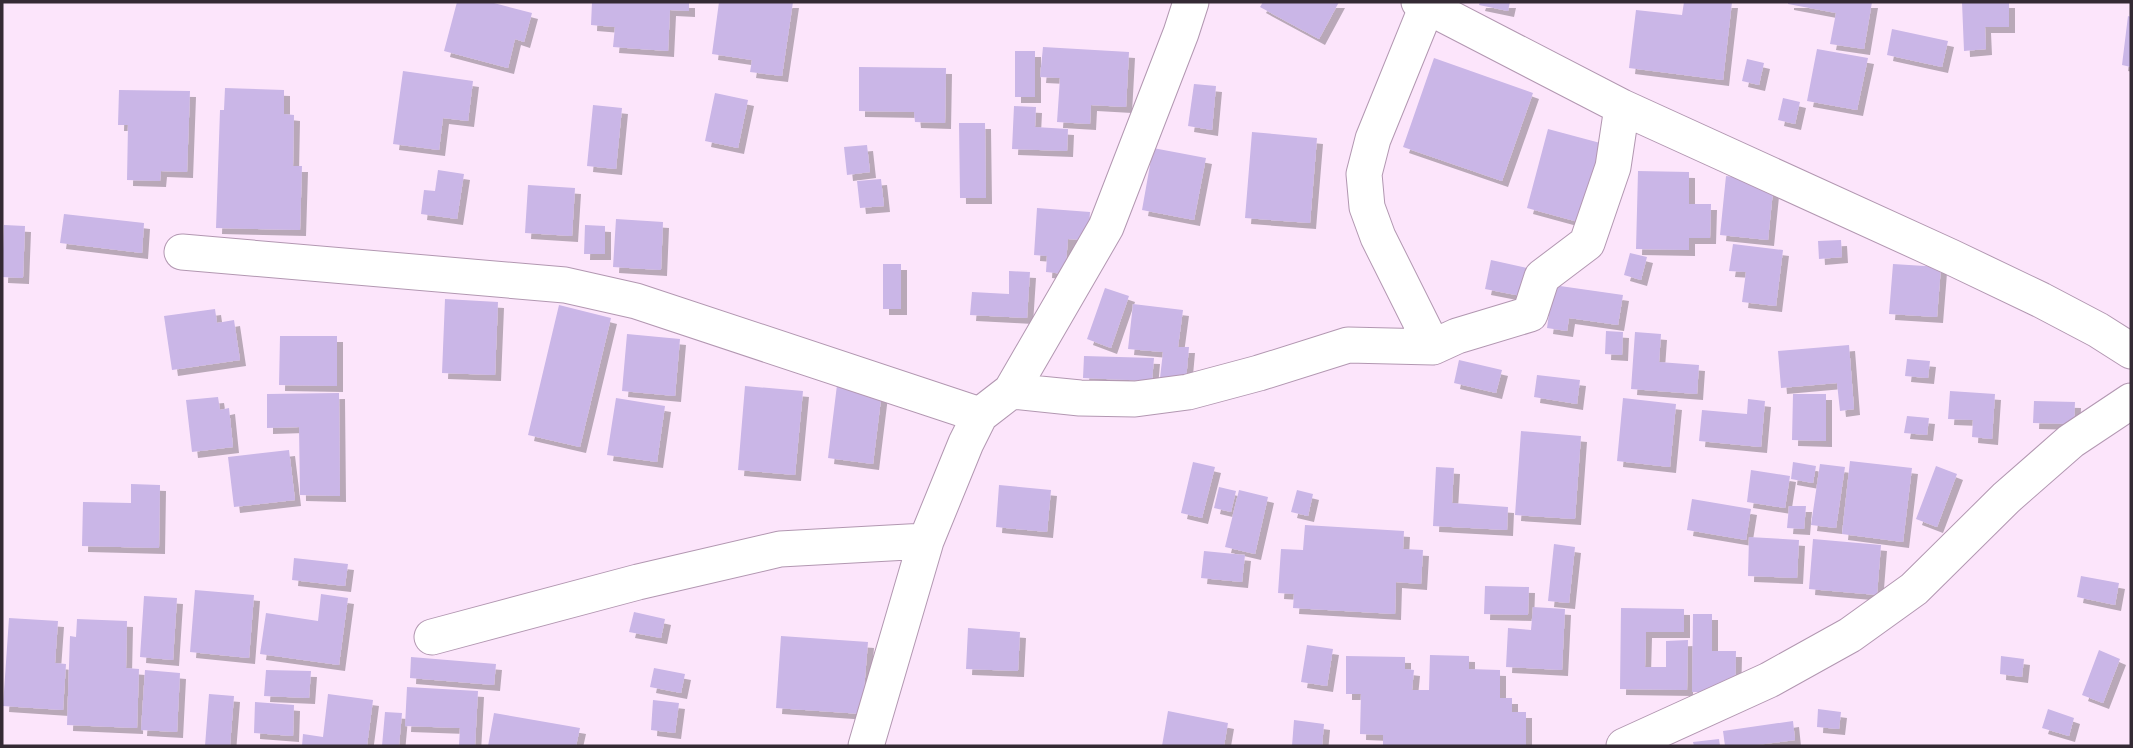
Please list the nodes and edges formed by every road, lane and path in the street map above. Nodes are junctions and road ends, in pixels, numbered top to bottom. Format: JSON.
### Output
{"nodes":[{"id":1,"x":1191,"y":2,"type":"edge"},
{"id":2,"x":1423,"y":4,"type":"edge"},
{"id":3,"x":1622,"y":107,"type":"junction"},
{"id":4,"x":182,"y":252,"type":"dead end"},
{"id":5,"x":1433,"y":347,"type":"junction"},
{"id":6,"x":2131,"y":351,"type":"edge"},
{"id":7,"x":1010,"y":390,"type":"junction"},
{"id":8,"x":2131,"y":401,"type":"edge"},
{"id":9,"x":980,"y":415,"type":"junction"},
{"id":10,"x":926,"y":541,"type":"junction"},
{"id":11,"x":432,"y":637,"type":"dead end"},
{"id":12,"x":866,"y":746,"type":"edge"},
{"id":13,"x":1624,"y":746,"type":"edge"}],
"edges":[{"from":1,"to":7,"type":"street"},
{"from":2,"to":3,"type":"street"},
{"from":2,"to":5,"type":"street"},
{"from":3,"to":5,"type":"street"},
{"from":3,"to":6,"type":"street"},
{"from":4,"to":9,"type":"street"},
{"from":5,"to":7,"type":"street"},
{"from":7,"to":9,"type":"street"},
{"from":8,"to":13,"type":"street"},
{"from":9,"to":10,"type":"street"},
{"from":10,"to":11,"type":"street"},
{"from":10,"to":12,"type":"street"}]}
